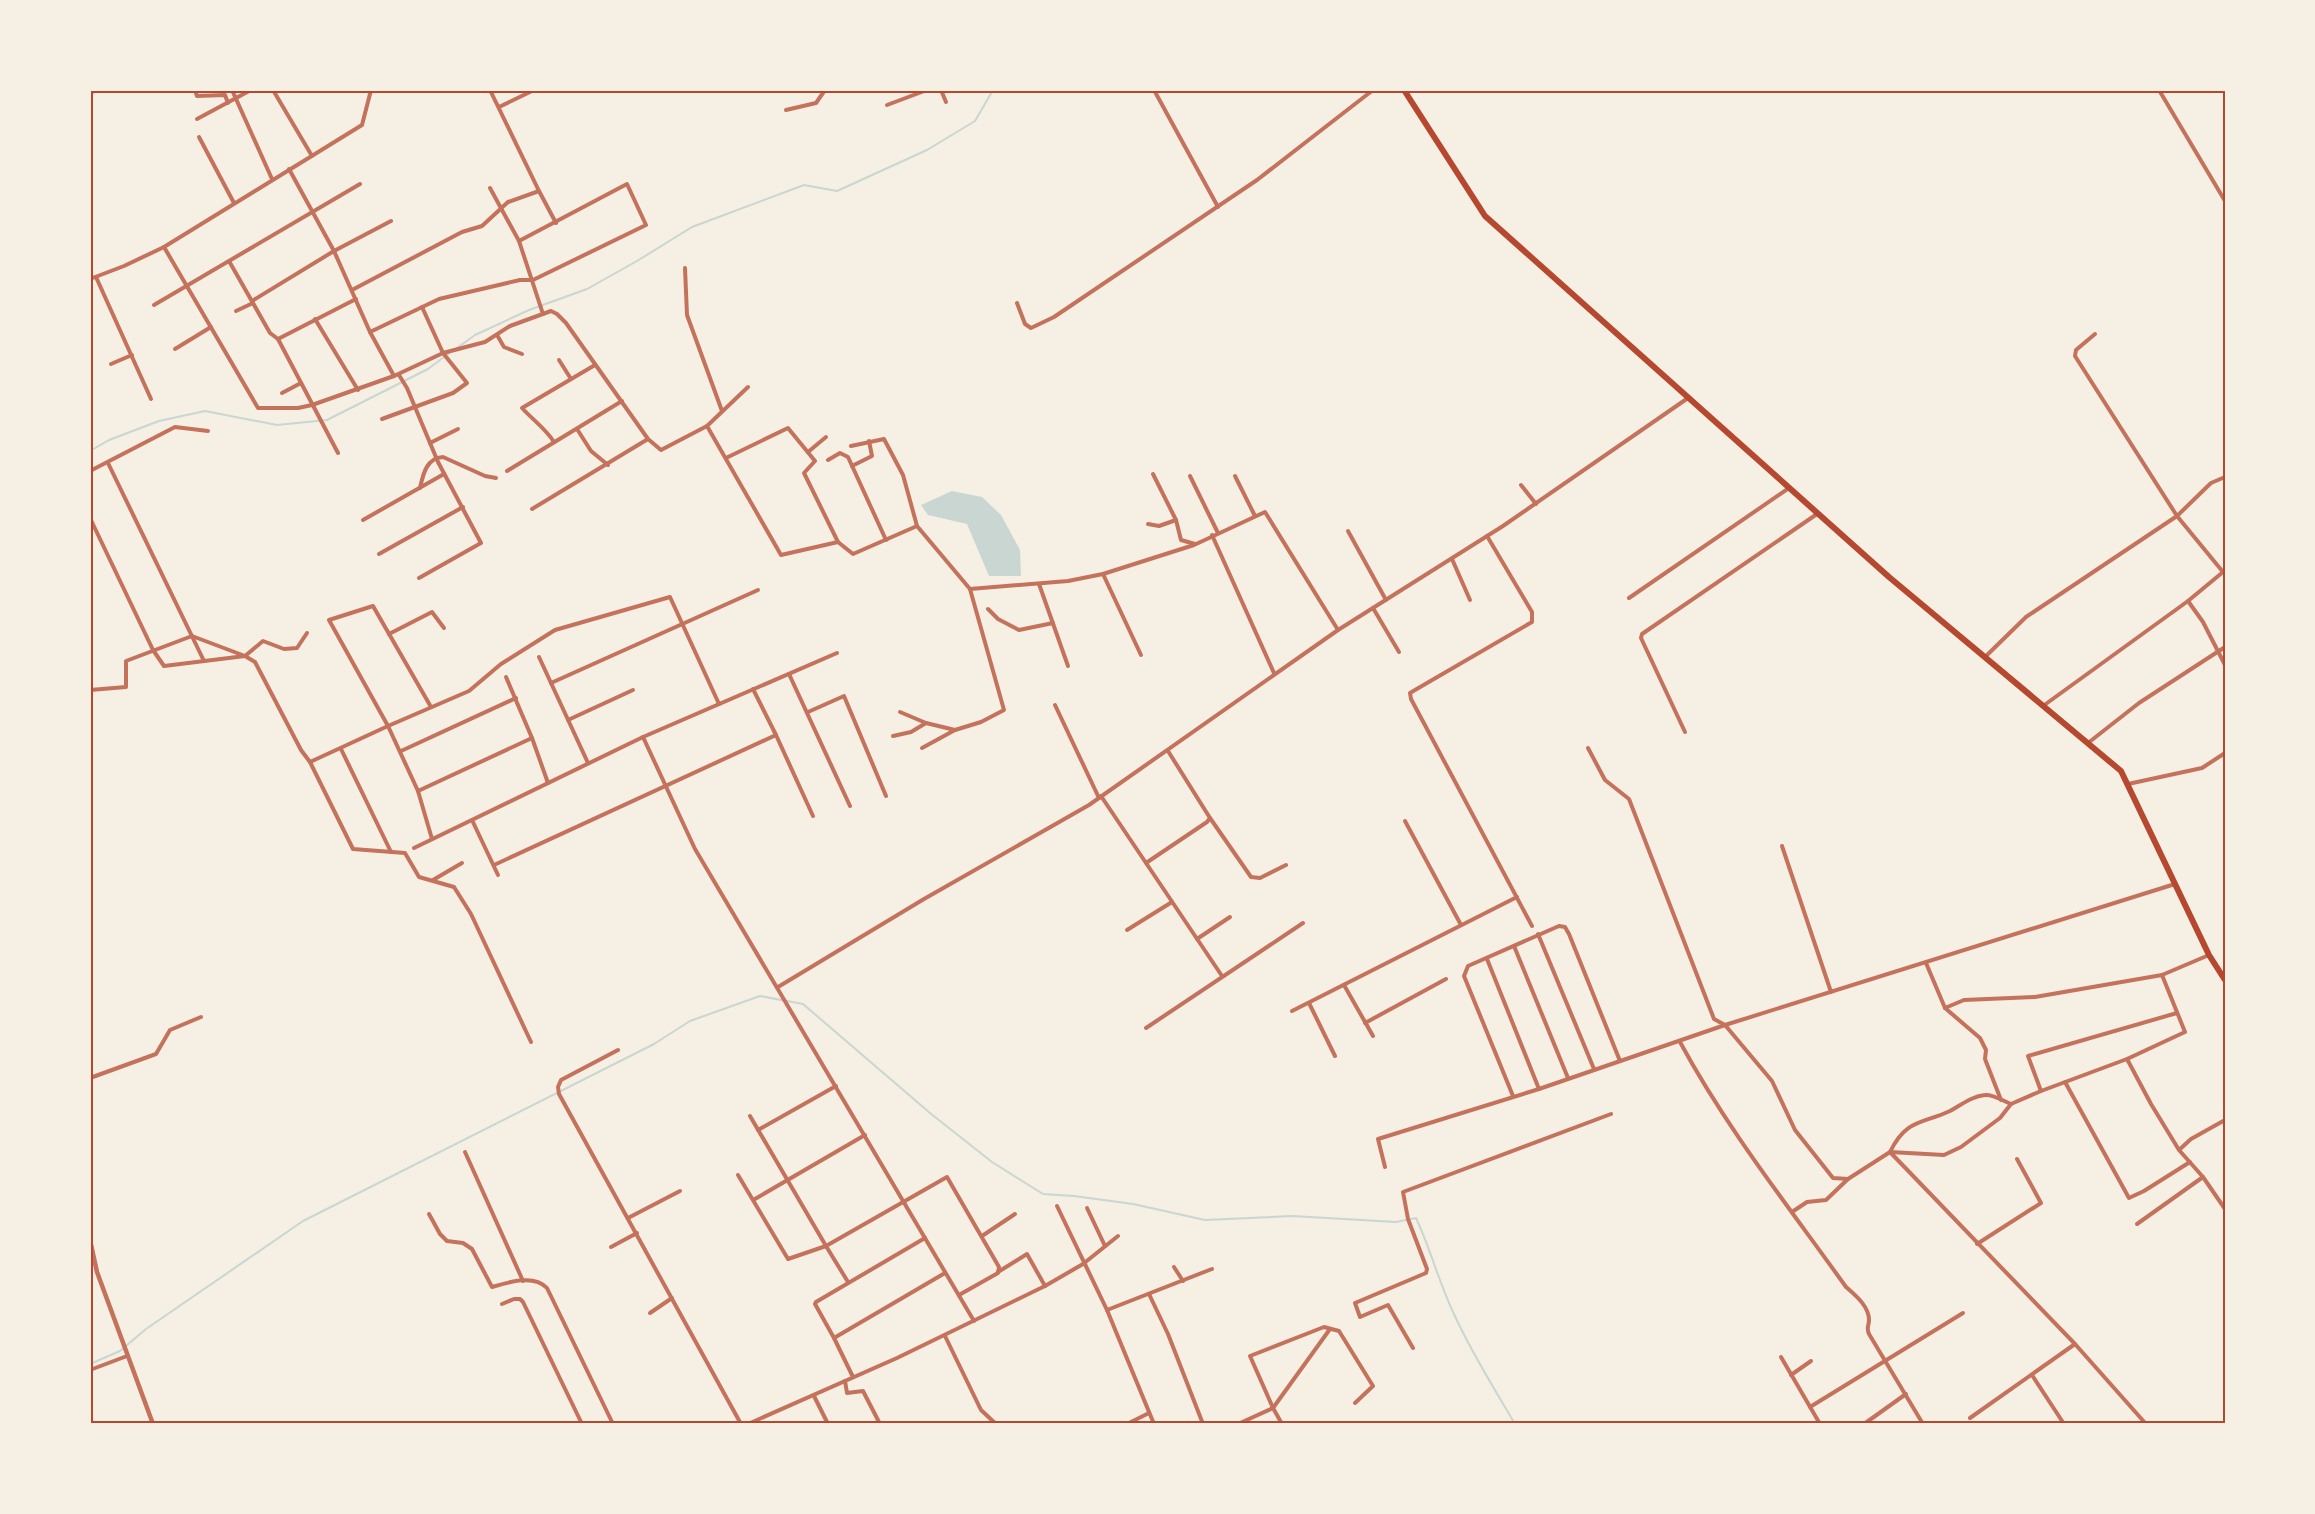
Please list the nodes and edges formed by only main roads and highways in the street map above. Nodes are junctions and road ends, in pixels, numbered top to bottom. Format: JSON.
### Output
{"nodes":[{"id":1,"x":1404,"y":90,"type":"edge"},
{"id":2,"x":2225,"y":980,"type":"edge"}],
"edges":[{"from":1,"to":2,"type":"main road"}]}
